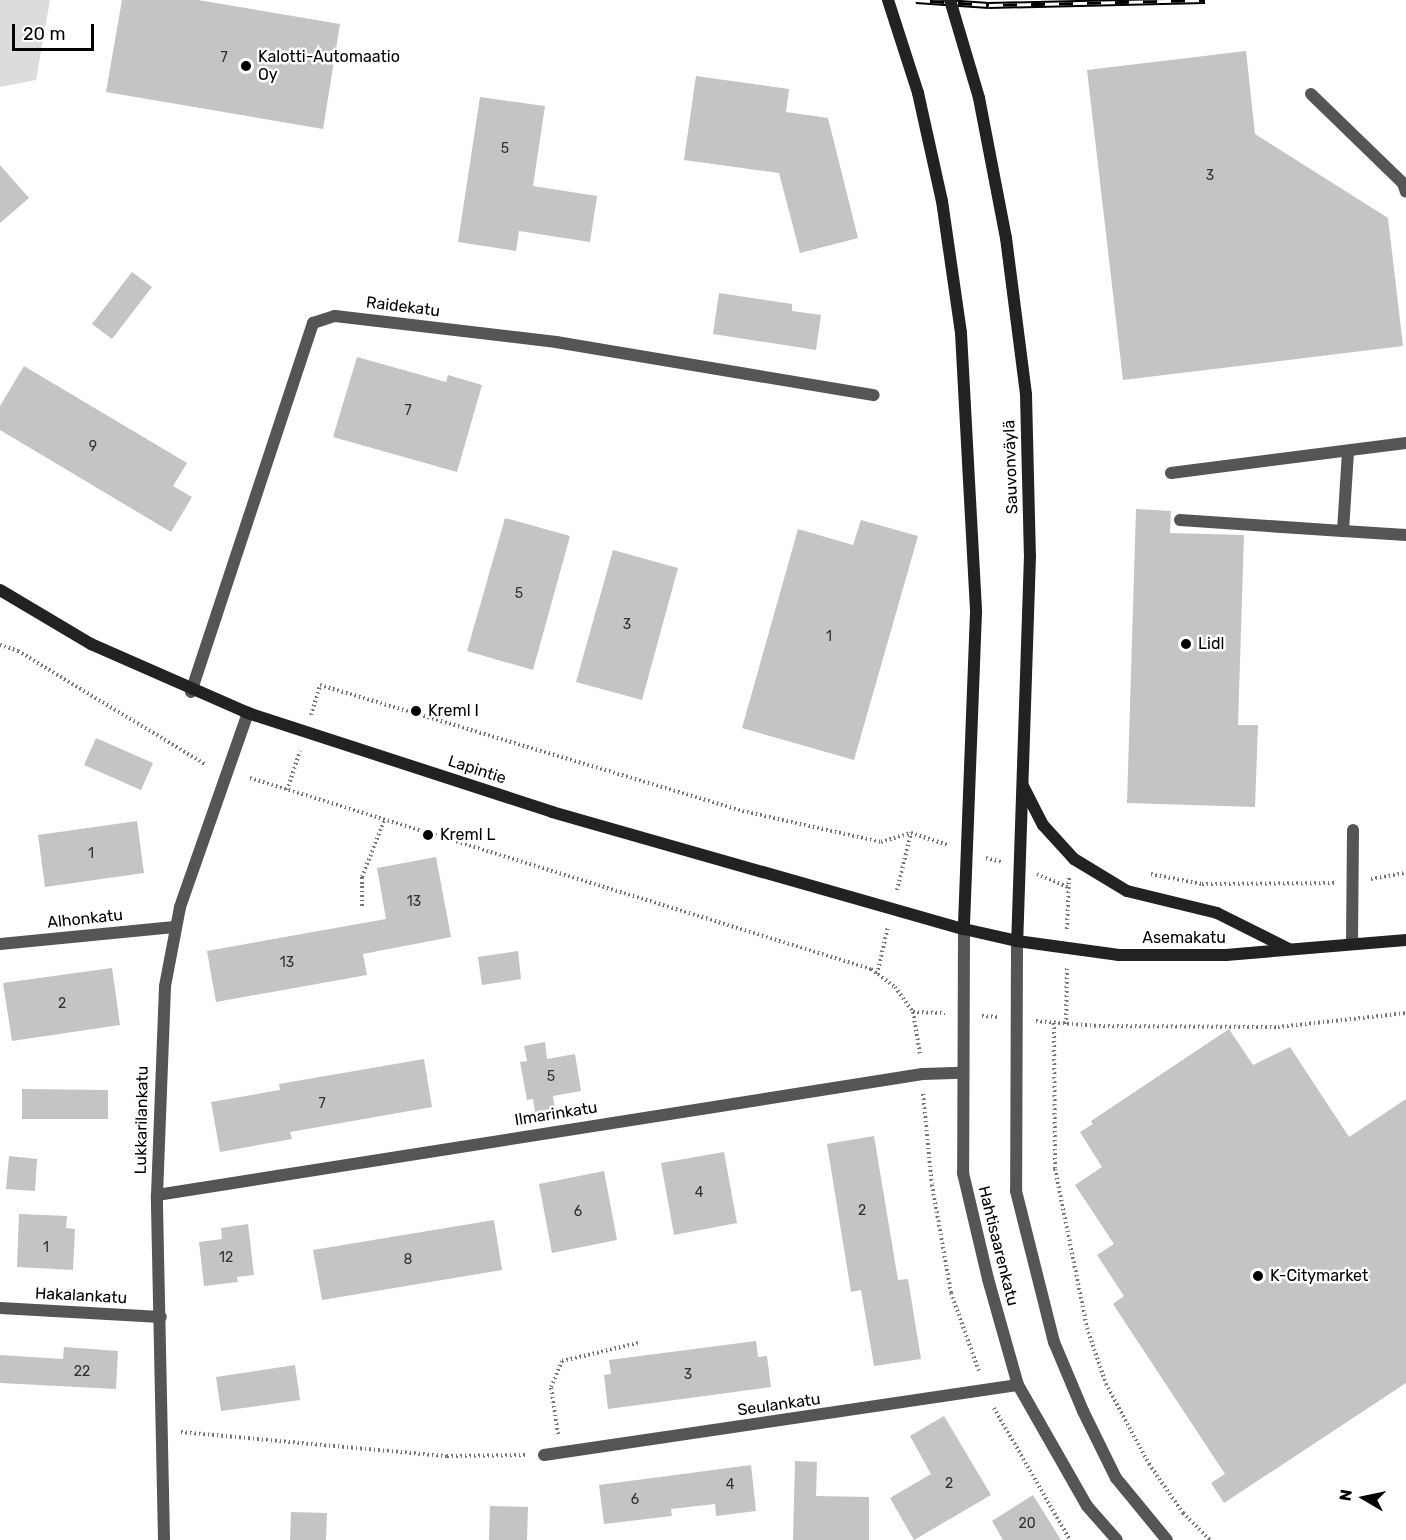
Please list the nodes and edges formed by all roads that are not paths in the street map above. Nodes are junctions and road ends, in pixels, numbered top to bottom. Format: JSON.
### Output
{"nodes":[{"id":1,"x":888,"y":0,"type":"edge"},
{"id":2,"x":951,"y":0,"type":"edge"},
{"id":3,"x":1311,"y":93,"type":"dead end"},
{"id":4,"x":1406,"y":192,"type":"edge"},
{"id":5,"x":874,"y":395,"type":"dead end"},
{"id":6,"x":1406,"y":444,"type":"edge"},
{"id":7,"x":1348,"y":451,"type":"junction"},
{"id":8,"x":1171,"y":473,"type":"dead end"},
{"id":9,"x":1180,"y":520,"type":"dead end"},
{"id":10,"x":1343,"y":531,"type":"junction"},
{"id":11,"x":1406,"y":535,"type":"edge"},
{"id":12,"x":0,"y":590,"type":"edge"},
{"id":13,"x":191,"y":692,"type":"junction"},
{"id":14,"x":248,"y":713,"type":"junction"},
{"id":15,"x":1022,"y":783,"type":"junction"},
{"id":16,"x":1353,"y":830,"type":"dead end"},
{"id":17,"x":174,"y":927,"type":"junction"},
{"id":18,"x":964,"y":929,"type":"junction"},
{"id":19,"x":1406,"y":940,"type":"edge"},
{"id":20,"x":1017,"y":941,"type":"junction"},
{"id":21,"x":0,"y":944,"type":"edge"},
{"id":22,"x":1352,"y":944,"type":"junction"},
{"id":23,"x":1290,"y":950,"type":"junction"},
{"id":24,"x":961,"y":1073,"type":"junction"},
{"id":25,"x":157,"y":1195,"type":"junction"},
{"id":26,"x":0,"y":1308,"type":"edge"},
{"id":27,"x":160,"y":1317,"type":"junction"},
{"id":28,"x":1018,"y":1385,"type":"junction"},
{"id":29,"x":544,"y":1455,"type":"road end"},
{"id":30,"x":164,"y":1540,"type":"edge"},
{"id":31,"x":1117,"y":1540,"type":"edge"},
{"id":32,"x":1167,"y":1540,"type":"edge"}],
"edges":[{"from":1,"to":18,"type":"main road"},
{"from":2,"to":15,"type":"main road","name":"Sauvonväylä","bridge":true},
{"from":3,"to":4,"type":"street"},
{"from":5,"to":13,"type":"street","name":"Raidekatu"},
{"from":6,"to":7,"type":"street"},
{"from":7,"to":8,"type":"street"},
{"from":7,"to":10,"type":"street"},
{"from":9,"to":10,"type":"street"},
{"from":10,"to":11,"type":"street"},
{"from":12,"to":13,"type":"main road","name":"Lapintie"},
{"from":13,"to":14,"type":"main road","name":"Lapintie"},
{"from":14,"to":17,"type":"street","name":"Lukkarilankatu"},
{"from":14,"to":18,"type":"main road","name":"Lapintie"},
{"from":15,"to":20,"type":"main road","name":"Sauvonväylä"},
{"from":15,"to":23,"type":"main road"},
{"from":16,"to":22,"type":"street"},
{"from":17,"to":21,"type":"street","name":"Alhonkatu"},
{"from":17,"to":25,"type":"street","name":"Lukkarilankatu"},
{"from":18,"to":20,"type":"main road","name":"Asemakatu"},
{"from":18,"to":24,"type":"street","name":"Hahtisaarenkatu"},
{"from":19,"to":22,"type":"main road","name":"Asemakatu"},
{"from":20,"to":23,"type":"main road","name":"Asemakatu"},
{"from":20,"to":32,"type":"street","name":"Hahtisaarenkatu"},
{"from":22,"to":23,"type":"main road","name":"Asemakatu"},
{"from":24,"to":25,"type":"street","name":"Ilmarinkatu"},
{"from":24,"to":28,"type":"street","name":"Hahtisaarenkatu"},
{"from":25,"to":27,"type":"street","name":"Lukkarilankatu"},
{"from":26,"to":27,"type":"street","name":"Hakalankatu"},
{"from":27,"to":30,"type":"street","name":"Lukkarilankatu"},
{"from":28,"to":29,"type":"street","name":"Seulankatu"},
{"from":28,"to":31,"type":"street","name":"Hahtisaarenkatu"}]}
